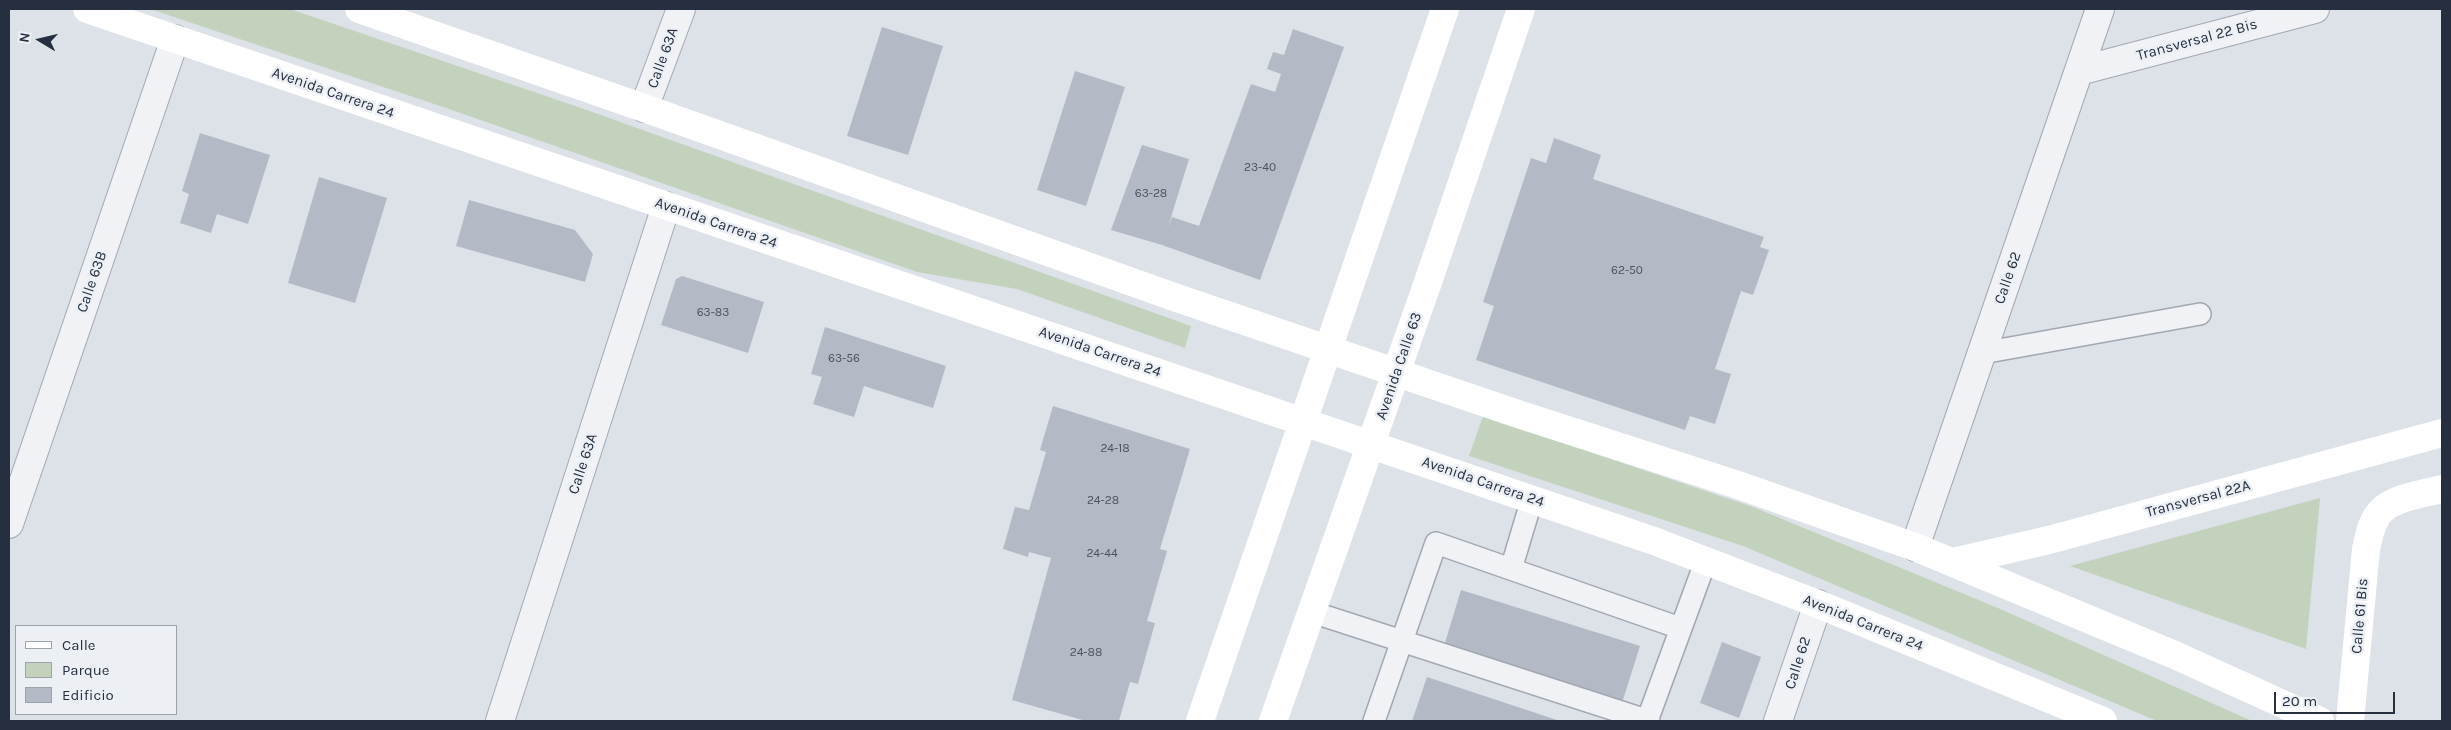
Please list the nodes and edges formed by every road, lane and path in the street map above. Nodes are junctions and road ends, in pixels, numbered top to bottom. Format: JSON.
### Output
{"nodes":[{"id":1,"x":87,"y":9,"type":"edge"},
{"id":2,"x":358,"y":9,"type":"edge"},
{"id":3,"x":681,"y":9,"type":"edge"},
{"id":4,"x":1445,"y":9,"type":"edge"},
{"id":5,"x":1521,"y":9,"type":"edge"},
{"id":6,"x":2100,"y":9,"type":"edge"},
{"id":7,"x":2315,"y":9,"type":"edge"},
{"id":8,"x":175,"y":39,"type":"junction"},
{"id":9,"x":2080,"y":71,"type":"junction"},
{"id":10,"x":644,"y":108,"type":"junction"},
{"id":11,"x":666,"y":206,"type":"junction"},
{"id":12,"x":2200,"y":314,"type":"dead end"},
{"id":13,"x":1329,"y":350,"type":"junction"},
{"id":14,"x":1982,"y":353,"type":"junction"},
{"id":15,"x":1396,"y":373,"type":"junction"},
{"id":16,"x":1304,"y":422,"type":"junction"},
{"id":17,"x":2442,"y":433,"type":"edge"},
{"id":18,"x":1371,"y":444,"type":"junction"},
{"id":19,"x":17,"y":471,"type":"edge"},
{"id":20,"x":2442,"y":489,"type":"edge"},
{"id":21,"x":1532,"y":499,"type":"junction"},
{"id":22,"x":9,"y":524,"type":"edge"},
{"id":23,"x":1915,"y":547,"type":"junction"},
{"id":24,"x":1706,"y":560,"type":"junction"},
{"id":25,"x":1953,"y":562,"type":"junction"},
{"id":26,"x":1511,"y":569,"type":"junction"},
{"id":27,"x":1818,"y":604,"type":"junction"},
{"id":28,"x":1312,"y":612,"type":"junction"},
{"id":29,"x":1680,"y":628,"type":"junction"},
{"id":30,"x":1401,"y":641,"type":"junction"},
{"id":31,"x":1277,"y":720,"type":"edge"},
{"id":32,"x":500,"y":721,"type":"edge"},
{"id":33,"x":1200,"y":721,"type":"edge"},
{"id":34,"x":1374,"y":721,"type":"edge"},
{"id":35,"x":1648,"y":721,"type":"edge"},
{"id":36,"x":1778,"y":721,"type":"edge"},
{"id":37,"x":2103,"y":721,"type":"edge"},
{"id":38,"x":2320,"y":721,"type":"edge"},
{"id":39,"x":2350,"y":721,"type":"edge"}],
"edges":[{"from":1,"to":8,"type":"main road","name":"Avenida Carrera 24"},
{"from":2,"to":10,"type":"main road"},
{"from":3,"to":10,"type":"street","name":"Calle 63A"},
{"from":4,"to":13,"type":"main road"},
{"from":5,"to":15,"type":"main road","name":"Avenida Calle 63"},
{"from":6,"to":9,"type":"street","name":"Calle 62"},
{"from":7,"to":9,"type":"street","name":"Transversal 22 Bis"},
{"from":8,"to":11,"type":"main road","name":"Avenida Carrera 24"},
{"from":8,"to":19,"type":"street","name":"Calle 63B"},
{"from":9,"to":14,"type":"street","name":"Calle 62"},
{"from":10,"to":13,"type":"main road"},
{"from":11,"to":16,"type":"main road","name":"Avenida Carrera 24"},
{"from":11,"to":32,"type":"street","name":"Calle 63A"},
{"from":12,"to":14,"type":"lane"},
{"from":13,"to":15,"type":"main road"},
{"from":13,"to":16,"type":"main road"},
{"from":14,"to":23,"type":"street","name":"Calle 62"},
{"from":15,"to":18,"type":"main road","name":"Avenida Calle 63"},
{"from":15,"to":23,"type":"main road"},
{"from":16,"to":18,"type":"main road","name":"Avenida Carrera 24"},
{"from":16,"to":33,"type":"main road"},
{"from":17,"to":25,"type":"main road","name":"Transversal 22A"},
{"from":18,"to":21,"type":"main road","name":"Avenida Carrera 24"},
{"from":18,"to":28,"type":"main road","name":"Avenida Calle 63"},
{"from":19,"to":22,"type":"street","name":"Calle 63B"},
{"from":20,"to":39,"type":"main road","name":"Calle 61 Bis"},
{"from":21,"to":24,"type":"main road","name":"Avenida Carrera 24"},
{"from":21,"to":26,"type":"lane"},
{"from":23,"to":25,"type":"main road"},
{"from":24,"to":27,"type":"main road","name":"Avenida Carrera 24"},
{"from":24,"to":29,"type":"lane"},
{"from":25,"to":38,"type":"main road"},
{"from":26,"to":29,"type":"lane"},
{"from":26,"to":30,"type":"lane"},
{"from":27,"to":36,"type":"street","name":"Calle 62"},
{"from":27,"to":37,"type":"main road","name":"Avenida Carrera 24"},
{"from":28,"to":30,"type":"lane"},
{"from":28,"to":31,"type":"main road","name":"Avenida Calle 63"},
{"from":29,"to":35,"type":"lane"},
{"from":30,"to":34,"type":"lane"},
{"from":30,"to":35,"type":"lane"}]}
